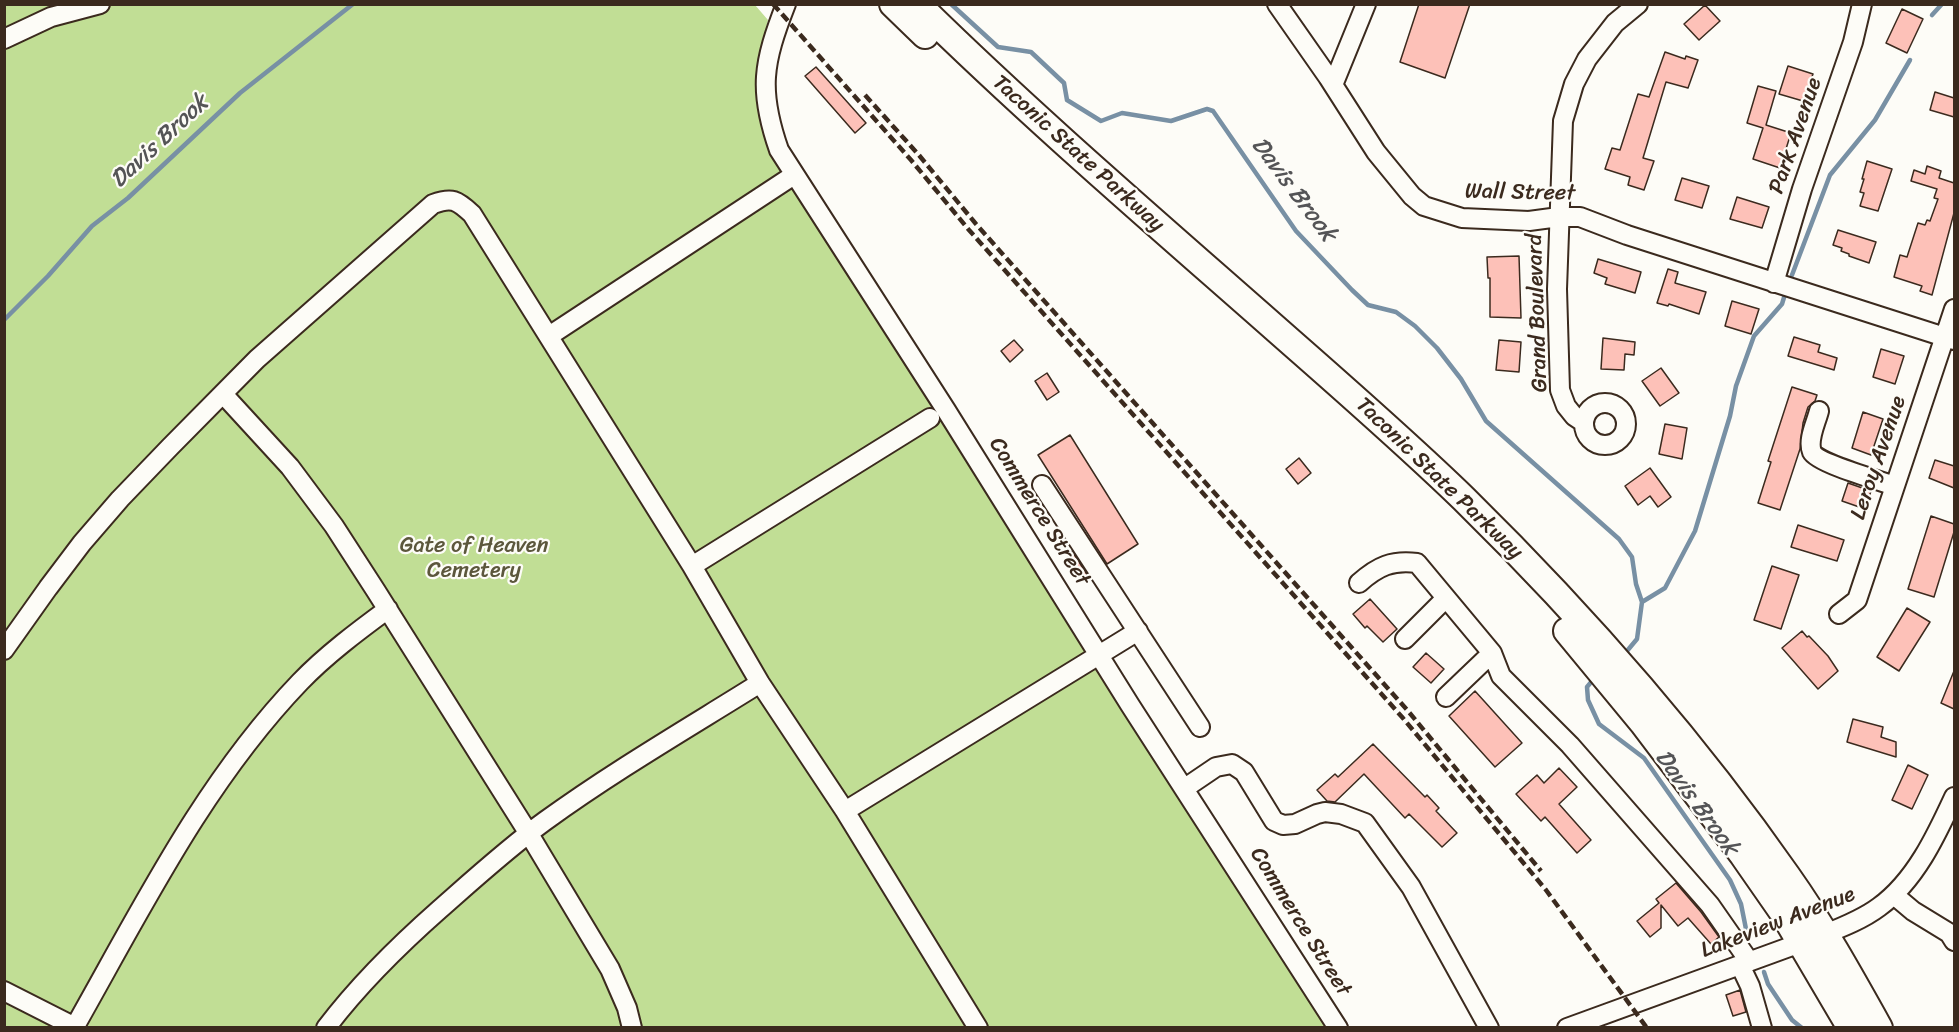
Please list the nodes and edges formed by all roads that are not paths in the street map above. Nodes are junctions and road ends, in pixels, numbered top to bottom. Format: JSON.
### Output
{"nodes":[{"id":1,"x":100,"y":4,"type":"edge"},
{"id":2,"x":786,"y":4,"type":"edge"},
{"id":3,"x":893,"y":4,"type":"edge"},
{"id":4,"x":917,"y":4,"type":"edge"},
{"id":5,"x":1277,"y":4,"type":"edge"},
{"id":6,"x":1366,"y":4,"type":"edge"},
{"id":7,"x":1638,"y":4,"type":"edge"},
{"id":8,"x":1862,"y":4,"type":"edge"},
{"id":9,"x":4,"y":39,"type":"edge"},
{"id":10,"x":1333,"y":85,"type":"junction"},
{"id":11,"x":794,"y":175,"type":"junction"},
{"id":12,"x":1559,"y":217,"type":"junction"},
{"id":13,"x":1774,"y":283,"type":"junction"},
{"id":14,"x":1954,"y":309,"type":"edge"},
{"id":15,"x":549,"y":336,"type":"junction"},
{"id":16,"x":1950,"y":339,"type":"edge"},
{"id":17,"x":223,"y":394,"type":"junction"},
{"id":18,"x":1820,"y":411,"type":"dead end"},
{"id":19,"x":930,"y":418,"type":"dead end"},
{"id":20,"x":1583,"y":422,"type":"dead end"},
{"id":21,"x":1042,"y":485,"type":"dead end"},
{"id":22,"x":1895,"y":486,"type":"junction"},
{"id":23,"x":692,"y":566,"type":"junction"},
{"id":24,"x":1359,"y":583,"type":"dead end"},
{"id":25,"x":1446,"y":598,"type":"junction"},
{"id":26,"x":388,"y":609,"type":"junction"},
{"id":27,"x":1839,"y":614,"type":"dead end"},
{"id":28,"x":1138,"y":631,"type":"junction"},
{"id":29,"x":1405,"y":639,"type":"dead end"},
{"id":30,"x":4,"y":650,"type":"edge"},
{"id":31,"x":1492,"y":652,"type":"junction"},
{"id":32,"x":1101,"y":655,"type":"junction"},
{"id":33,"x":760,"y":683,"type":"junction"},
{"id":34,"x":1446,"y":697,"type":"dead end"},
{"id":35,"x":1200,"y":727,"type":"dead end"},
{"id":36,"x":1185,"y":788,"type":"junction"},
{"id":37,"x":1954,"y":797,"type":"edge"},
{"id":38,"x":845,"y":811,"type":"junction"},
{"id":39,"x":529,"y":834,"type":"junction"},
{"id":40,"x":1894,"y":895,"type":"junction"},
{"id":41,"x":1813,"y":938,"type":"junction"},
{"id":42,"x":1954,"y":941,"type":"edge"},
{"id":43,"x":1745,"y":963,"type":"junction"},
{"id":44,"x":4,"y":991,"type":"edge"},
{"id":45,"x":75,"y":1027,"type":"edge"},
{"id":46,"x":326,"y":1028,"type":"edge"},
{"id":47,"x":632,"y":1028,"type":"edge"},
{"id":48,"x":978,"y":1028,"type":"edge"},
{"id":49,"x":1338,"y":1028,"type":"edge"},
{"id":50,"x":1489,"y":1028,"type":"edge"},
{"id":51,"x":1566,"y":1028,"type":"edge"},
{"id":52,"x":1762,"y":1028,"type":"edge"},
{"id":53,"x":1851,"y":1028,"type":"edge"},
{"id":54,"x":1880,"y":1028,"type":"edge"}],
"edges":[{"from":1,"to":9,"type":"street"},
{"from":2,"to":11,"type":"street","name":"Commerce Street"},
{"from":3,"to":41,"type":"highway","name":"Taconic State Parkway"},
{"from":4,"to":41,"type":"highway","name":"Taconic State Parkway"},
{"from":5,"to":10,"type":"street","name":"Wall Street"},
{"from":6,"to":10,"type":"street"},
{"from":7,"to":12,"type":"street","name":"Grand Boulevard"},
{"from":8,"to":13,"type":"street","name":"Park Avenue"},
{"from":10,"to":12,"type":"street","name":"Wall Street"},
{"from":11,"to":15,"type":"street"},
{"from":11,"to":32,"type":"street","name":"Commerce Street"},
{"from":12,"to":13,"type":"street","name":"Wall Street"},
{"from":12,"to":20,"type":"street","name":"Grand Boulevard"},
{"from":13,"to":16,"type":"street","name":"Wall Street"},
{"from":14,"to":16,"type":"street","name":"Leroy Avenue"},
{"from":15,"to":17,"type":"street"},
{"from":15,"to":23,"type":"street"},
{"from":16,"to":22,"type":"street","name":"Leroy Avenue"},
{"from":17,"to":26,"type":"street"},
{"from":17,"to":30,"type":"street"},
{"from":18,"to":22,"type":"street"},
{"from":19,"to":23,"type":"street"},
{"from":21,"to":28,"type":"street"},
{"from":22,"to":27,"type":"street","name":"Leroy Avenue"},
{"from":23,"to":33,"type":"street"},
{"from":24,"to":25,"type":"street"},
{"from":25,"to":29,"type":"street"},
{"from":25,"to":31,"type":"street"},
{"from":26,"to":39,"type":"street"},
{"from":26,"to":45,"type":"street"},
{"from":28,"to":32,"type":"street"},
{"from":28,"to":35,"type":"street"},
{"from":31,"to":34,"type":"street"},
{"from":31,"to":43,"type":"street"},
{"from":32,"to":36,"type":"street","name":"Commerce Street"},
{"from":32,"to":38,"type":"street"},
{"from":33,"to":38,"type":"street"},
{"from":33,"to":39,"type":"street"},
{"from":36,"to":49,"type":"street","name":"Commerce Street"},
{"from":36,"to":50,"type":"street"},
{"from":37,"to":40,"type":"street","name":"Lakeview Avenue"},
{"from":38,"to":48,"type":"street"},
{"from":39,"to":46,"type":"street"},
{"from":39,"to":47,"type":"street"},
{"from":40,"to":41,"type":"street","name":"Lakeview Avenue"},
{"from":40,"to":42,"type":"street"},
{"from":41,"to":43,"type":"street","name":"Lakeview Avenue"},
{"from":41,"to":53,"type":"highway","name":"Taconic State Parkway"},
{"from":41,"to":54,"type":"highway","name":"Taconic State Parkway"},
{"from":43,"to":51,"type":"street","name":"Lakeview Avenue"},
{"from":43,"to":52,"type":"street"},
{"from":44,"to":45,"type":"street"}]}
